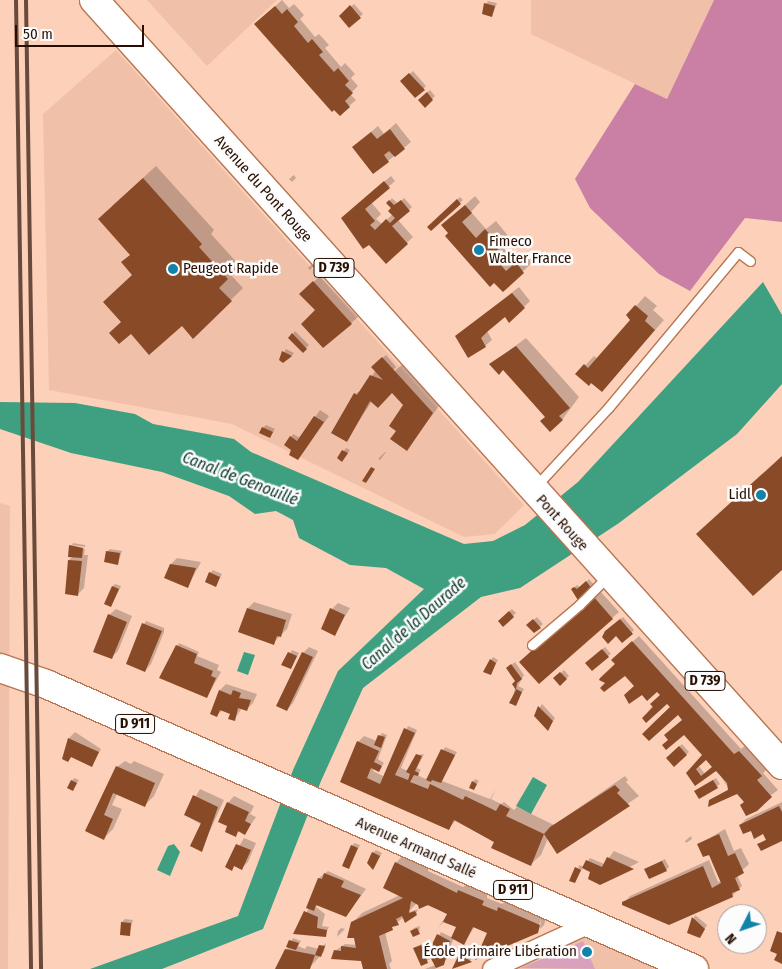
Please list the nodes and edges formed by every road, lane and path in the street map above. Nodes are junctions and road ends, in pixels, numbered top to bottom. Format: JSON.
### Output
{"nodes":[{"id":1,"x":94,"y":0,"type":"edge"},
{"id":2,"x":750,"y":261,"type":"dead end"},
{"id":3,"x":532,"y":490,"type":"junction"},
{"id":4,"x":600,"y":566,"type":"junction"},
{"id":5,"x":532,"y":645,"type":"dead end"},
{"id":6,"x":0,"y":668,"type":"edge"},
{"id":7,"x":782,"y":765,"type":"edge"},
{"id":8,"x":590,"y":924,"type":"junction"},
{"id":9,"x":492,"y":969,"type":"edge"},
{"id":10,"x":694,"y":969,"type":"edge"}],
"edges":[{"from":1,"to":3,"type":"main road","name":"Avenue du Pont Rouge","number":"D 739"},
{"from":2,"to":3,"type":"lane"},
{"from":3,"to":4,"type":"main road","name":"Pont Rouge","number":"D 739"},
{"from":4,"to":5,"type":"lane"},
{"from":4,"to":7,"type":"main road","number":"D 739"},
{"from":6,"to":8,"type":"main road","name":"Avenue Armand Sallé","number":"D 911"},
{"from":8,"to":9,"type":"street"},
{"from":8,"to":10,"type":"main road","name":"Avenue Armand Sallé","number":"D 911"}]}
